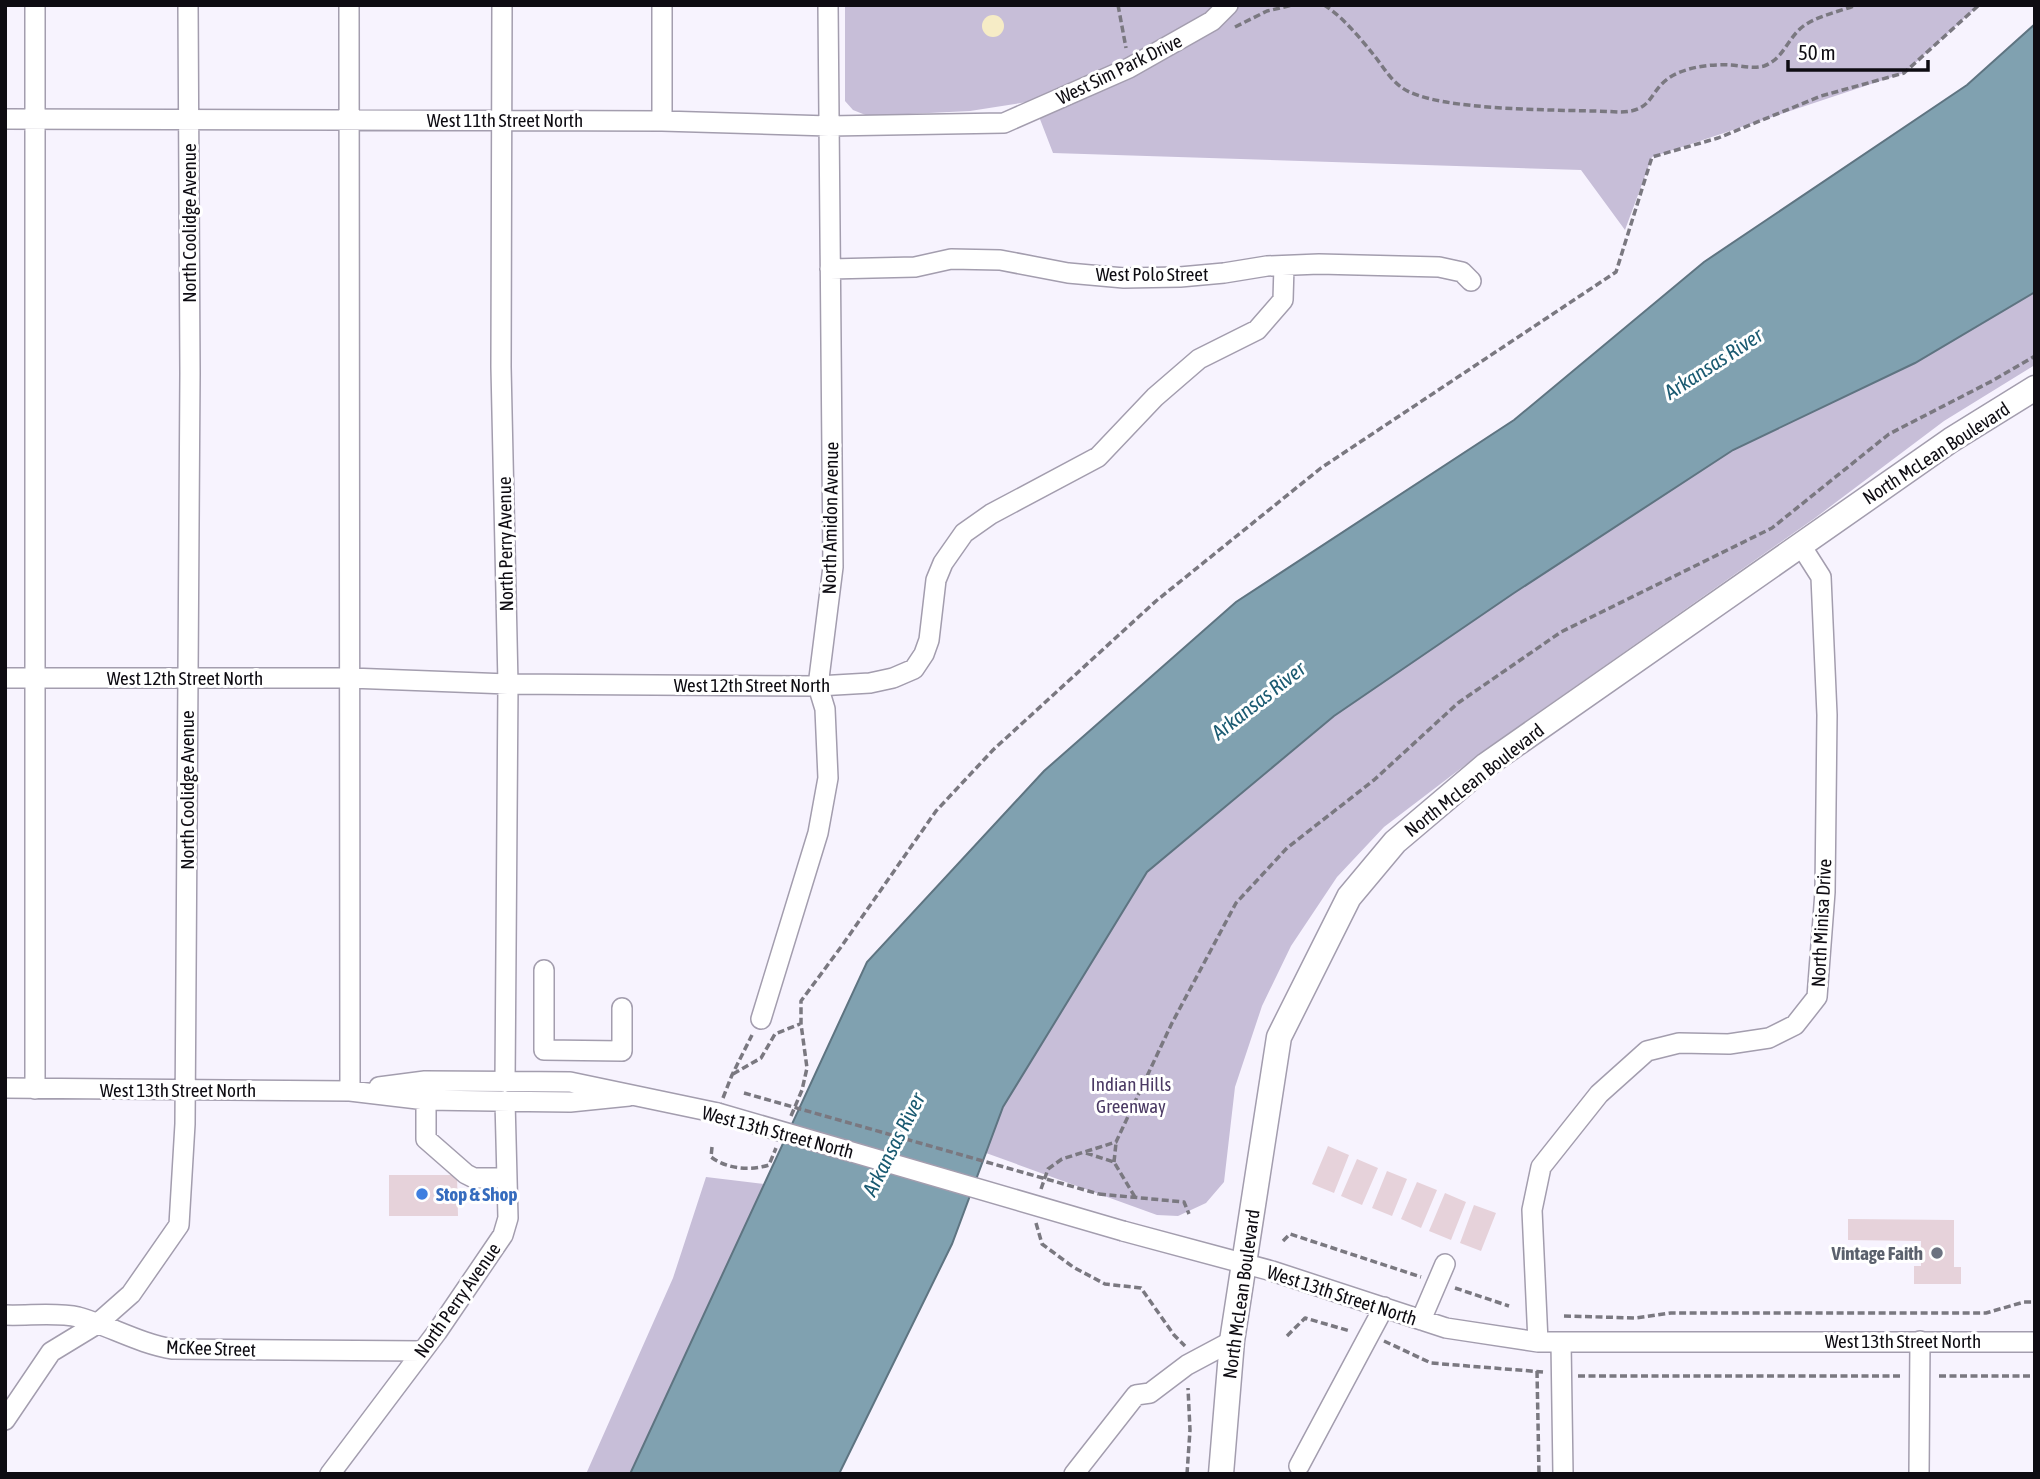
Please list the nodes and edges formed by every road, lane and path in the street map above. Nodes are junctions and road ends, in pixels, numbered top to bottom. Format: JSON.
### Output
{"nodes":[{"id":1,"x":35,"y":5,"type":"edge"},
{"id":2,"x":188,"y":5,"type":"edge"},
{"id":3,"x":349,"y":5,"type":"edge"},
{"id":4,"x":502,"y":5,"type":"edge"},
{"id":5,"x":662,"y":5,"type":"edge"},
{"id":6,"x":828,"y":5,"type":"edge"},
{"id":7,"x":1118,"y":5,"type":"edge"},
{"id":8,"x":1228,"y":5,"type":"edge"},
{"id":9,"x":1324,"y":5,"type":"edge"},
{"id":10,"x":1856,"y":5,"type":"edge"},
{"id":11,"x":1979,"y":5,"type":"edge"},
{"id":12,"x":1129,"y":68,"type":"junction"},
{"id":13,"x":5,"y":119,"type":"edge"},
{"id":14,"x":35,"y":119,"type":"junction"},
{"id":15,"x":188,"y":120,"type":"junction"},
{"id":16,"x":349,"y":120,"type":"junction"},
{"id":17,"x":502,"y":120,"type":"junction"},
{"id":18,"x":662,"y":121,"type":"junction"},
{"id":19,"x":1004,"y":123,"type":"joint"},
{"id":20,"x":829,"y":126,"type":"junction"},
{"id":21,"x":1284,"y":266,"type":"junction"},
{"id":22,"x":830,"y":269,"type":"junction"},
{"id":23,"x":1471,"y":281,"type":"dead end"},
{"id":24,"x":2035,"y":356,"type":"edge"},
{"id":25,"x":2035,"y":388,"type":"edge"},
{"id":26,"x":1800,"y":544,"type":"junction"},
{"id":27,"x":5,"y":678,"type":"edge"},
{"id":28,"x":35,"y":678,"type":"junction"},
{"id":29,"x":188,"y":678,"type":"junction"},
{"id":30,"x":349,"y":678,"type":"junction"},
{"id":31,"x":508,"y":684,"type":"junction"},
{"id":32,"x":818,"y":686,"type":"junction"},
{"id":33,"x":544,"y":970,"type":"dead end"},
{"id":34,"x":622,"y":1008,"type":"dead end"},
{"id":35,"x":761,"y":1019,"type":"joint"},
{"id":36,"x":801,"y":1024,"type":"junction"},
{"id":37,"x":5,"y":1088,"type":"edge"},
{"id":38,"x":36,"y":1088,"type":"junction"},
{"id":39,"x":185,"y":1090,"type":"junction"},
{"id":40,"x":350,"y":1091,"type":"junction"},
{"id":41,"x":505,"y":1091,"type":"junction"},
{"id":42,"x":744,"y":1093,"type":"dead end"},
{"id":43,"x":426,"y":1100,"type":"junction"},
{"id":44,"x":785,"y":1128,"type":"dead end"},
{"id":45,"x":780,"y":1140,"type":"dead end"},
{"id":46,"x":1116,"y":1142,"type":"junction"},
{"id":47,"x":712,"y":1147,"type":"dead end"},
{"id":48,"x":1086,"y":1153,"type":"junction"},
{"id":49,"x":1114,"y":1162,"type":"junction"},
{"id":50,"x":507,"y":1178,"type":"junction"},
{"id":51,"x":1041,"y":1190,"type":"dead end"},
{"id":52,"x":1135,"y":1198,"type":"junction"},
{"id":53,"x":1189,"y":1214,"type":"dead end"},
{"id":54,"x":1036,"y":1221,"type":"dead end"},
{"id":55,"x":1283,"y":1241,"type":"dead end"},
{"id":56,"x":1244,"y":1263,"type":"junction"},
{"id":57,"x":1445,"y":1264,"type":"dead end"},
{"id":58,"x":1437,"y":1282,"type":"junction"},
{"id":59,"x":2035,"y":1302,"type":"edge"},
{"id":60,"x":1509,"y":1306,"type":"dead end"},
{"id":61,"x":1384,"y":1307,"type":"junction"},
{"id":62,"x":5,"y":1315,"type":"edge"},
{"id":63,"x":1564,"y":1316,"type":"dead end"},
{"id":64,"x":1421,"y":1320,"type":"junction"},
{"id":65,"x":97,"y":1324,"type":"junction"},
{"id":66,"x":1287,"y":1336,"type":"dead end"},
{"id":67,"x":1369,"y":1336,"type":"junction"},
{"id":68,"x":1920,"y":1340,"type":"junction"},
{"id":69,"x":1232,"y":1341,"type":"junction"},
{"id":70,"x":1538,"y":1342,"type":"junction"},
{"id":71,"x":1561,"y":1342,"type":"junction"},
{"id":72,"x":2035,"y":1342,"type":"edge"},
{"id":73,"x":422,"y":1351,"type":"junction"},
{"id":74,"x":1187,"y":1365,"type":"junction"},
{"id":75,"x":1536,"y":1371,"type":"junction"},
{"id":76,"x":1562,"y":1374,"type":"junction"},
{"id":77,"x":1920,"y":1376,"type":"junction"},
{"id":78,"x":2035,"y":1376,"type":"edge"},
{"id":79,"x":5,"y":1420,"type":"edge"},
{"id":80,"x":1300,"y":1466,"type":"dead end"},
{"id":81,"x":330,"y":1474,"type":"edge"},
{"id":82,"x":1074,"y":1474,"type":"edge"},
{"id":83,"x":1187,"y":1474,"type":"edge"},
{"id":84,"x":1221,"y":1474,"type":"edge"},
{"id":85,"x":1539,"y":1474,"type":"edge"},
{"id":86,"x":1563,"y":1474,"type":"edge"},
{"id":87,"x":1919,"y":1474,"type":"edge"}],
"edges":[{"from":1,"to":14,"type":"street"},
{"from":2,"to":15,"type":"street","name":"North Coolidge Avenue"},
{"from":3,"to":16,"type":"street"},
{"from":4,"to":17,"type":"street","name":"North Perry Avenue"},
{"from":5,"to":18,"type":"street"},
{"from":6,"to":20,"type":"street","name":"North Amidon Avenue"},
{"from":7,"to":12,"type":"path"},
{"from":8,"to":12,"type":"street","name":"West Sim Park Drive"},
{"from":9,"to":10,"type":"path"},
{"from":11,"to":36,"type":"path"},
{"from":12,"to":19,"type":"street","name":"West Sim Park Drive"},
{"from":13,"to":14,"type":"street","name":"West 11th Street North"},
{"from":14,"to":15,"type":"street","name":"West 11th Street North"},
{"from":14,"to":28,"type":"street"},
{"from":15,"to":16,"type":"street","name":"West 11th Street North"},
{"from":15,"to":29,"type":"street","name":"North Coolidge Avenue"},
{"from":16,"to":17,"type":"street","name":"West 11th Street North"},
{"from":16,"to":30,"type":"street"},
{"from":17,"to":18,"type":"street","name":"West 11th Street North"},
{"from":17,"to":31,"type":"street","name":"North Perry Avenue"},
{"from":18,"to":20,"type":"street","name":"West 11th Street North"},
{"from":19,"to":20,"type":"street","name":"West 11th Street North"},
{"from":20,"to":22,"type":"street","name":"North Amidon Avenue"},
{"from":21,"to":22,"type":"street","name":"West Polo Street"},
{"from":21,"to":23,"type":"street","name":"West Polo Street"},
{"from":21,"to":32,"type":"street","name":"West 12th Street North"},
{"from":22,"to":32,"type":"street","name":"North Amidon Avenue"},
{"from":24,"to":46,"type":"path"},
{"from":25,"to":26,"type":"main road","name":"North McLean Boulevard"},
{"from":26,"to":56,"type":"main road","name":"North McLean Boulevard"},
{"from":26,"to":70,"type":"street","name":"North Minisa Drive"},
{"from":27,"to":28,"type":"street","name":"West 12th Street North"},
{"from":28,"to":29,"type":"street","name":"West 12th Street North"},
{"from":28,"to":38,"type":"street"},
{"from":29,"to":30,"type":"street","name":"West 12th Street North"},
{"from":29,"to":39,"type":"street","name":"North Coolidge Avenue"},
{"from":30,"to":31,"type":"street","name":"West 12th Street North"},
{"from":30,"to":40,"type":"street"},
{"from":31,"to":32,"type":"street","name":"West 12th Street North"},
{"from":31,"to":41,"type":"street","name":"North Perry Avenue"},
{"from":32,"to":35,"type":"street","name":"North Amidon Avenue"},
{"from":33,"to":34,"type":"street"},
{"from":35,"to":36,"type":"path"},
{"from":36,"to":44,"type":"path"},
{"from":37,"to":38,"type":"street","name":"West 13th Street North"},
{"from":38,"to":39,"type":"street","name":"West 13th Street North"},
{"from":39,"to":40,"type":"street","name":"West 13th Street North"},
{"from":39,"to":65,"type":"street","name":"North Coolidge Avenue"},
{"from":40,"to":41,"type":"street","name":"West 13th Street North"},
{"from":40,"to":43,"type":"street","name":"West 13th Street North"},
{"from":41,"to":43,"type":"street","name":"West 13th Street North"},
{"from":41,"to":50,"type":"street","name":"North Perry Avenue"},
{"from":41,"to":56,"type":"street","name":"West 13th Street North","bridge":true},
{"from":42,"to":52,"type":"path","bridge":true},
{"from":43,"to":50,"type":"street"},
{"from":45,"to":47,"type":"path"},
{"from":46,"to":48,"type":"path"},
{"from":46,"to":49,"type":"path"},
{"from":48,"to":49,"type":"path"},
{"from":48,"to":51,"type":"path"},
{"from":49,"to":52,"type":"path"},
{"from":50,"to":73,"type":"street","name":"North Perry Avenue"},
{"from":52,"to":53,"type":"path"},
{"from":54,"to":74,"type":"path"},
{"from":55,"to":58,"type":"path"},
{"from":56,"to":61,"type":"street","name":"West 13th Street North"},
{"from":56,"to":69,"type":"main road","name":"North McLean Boulevard"},
{"from":57,"to":58,"type":"street"},
{"from":58,"to":60,"type":"path"},
{"from":58,"to":64,"type":"street"},
{"from":59,"to":63,"type":"path"},
{"from":61,"to":64,"type":"street","name":"West 13th Street North"},
{"from":61,"to":67,"type":"street"},
{"from":62,"to":65,"type":"street","name":"McKee Street"},
{"from":64,"to":70,"type":"street","name":"West 13th Street North"},
{"from":65,"to":73,"type":"street","name":"McKee Street"},
{"from":65,"to":79,"type":"street","name":"North Coolidge Avenue"},
{"from":66,"to":67,"type":"path"},
{"from":67,"to":75,"type":"path"},
{"from":67,"to":80,"type":"street"},
{"from":68,"to":71,"type":"street","name":"West 13th Street North"},
{"from":68,"to":72,"type":"street","name":"West 13th Street North"},
{"from":68,"to":77,"type":"street"},
{"from":69,"to":74,"type":"street"},
{"from":69,"to":84,"type":"main road","name":"North McLean Boulevard"},
{"from":70,"to":71,"type":"street","name":"West 13th Street North"},
{"from":71,"to":76,"type":"street"},
{"from":73,"to":81,"type":"street","name":"North Perry Avenue"},
{"from":74,"to":82,"type":"street"},
{"from":74,"to":83,"type":"path"},
{"from":75,"to":76,"type":"path"},
{"from":75,"to":85,"type":"path"},
{"from":76,"to":77,"type":"path"},
{"from":76,"to":86,"type":"street"},
{"from":77,"to":78,"type":"path"},
{"from":77,"to":87,"type":"street"}]}
